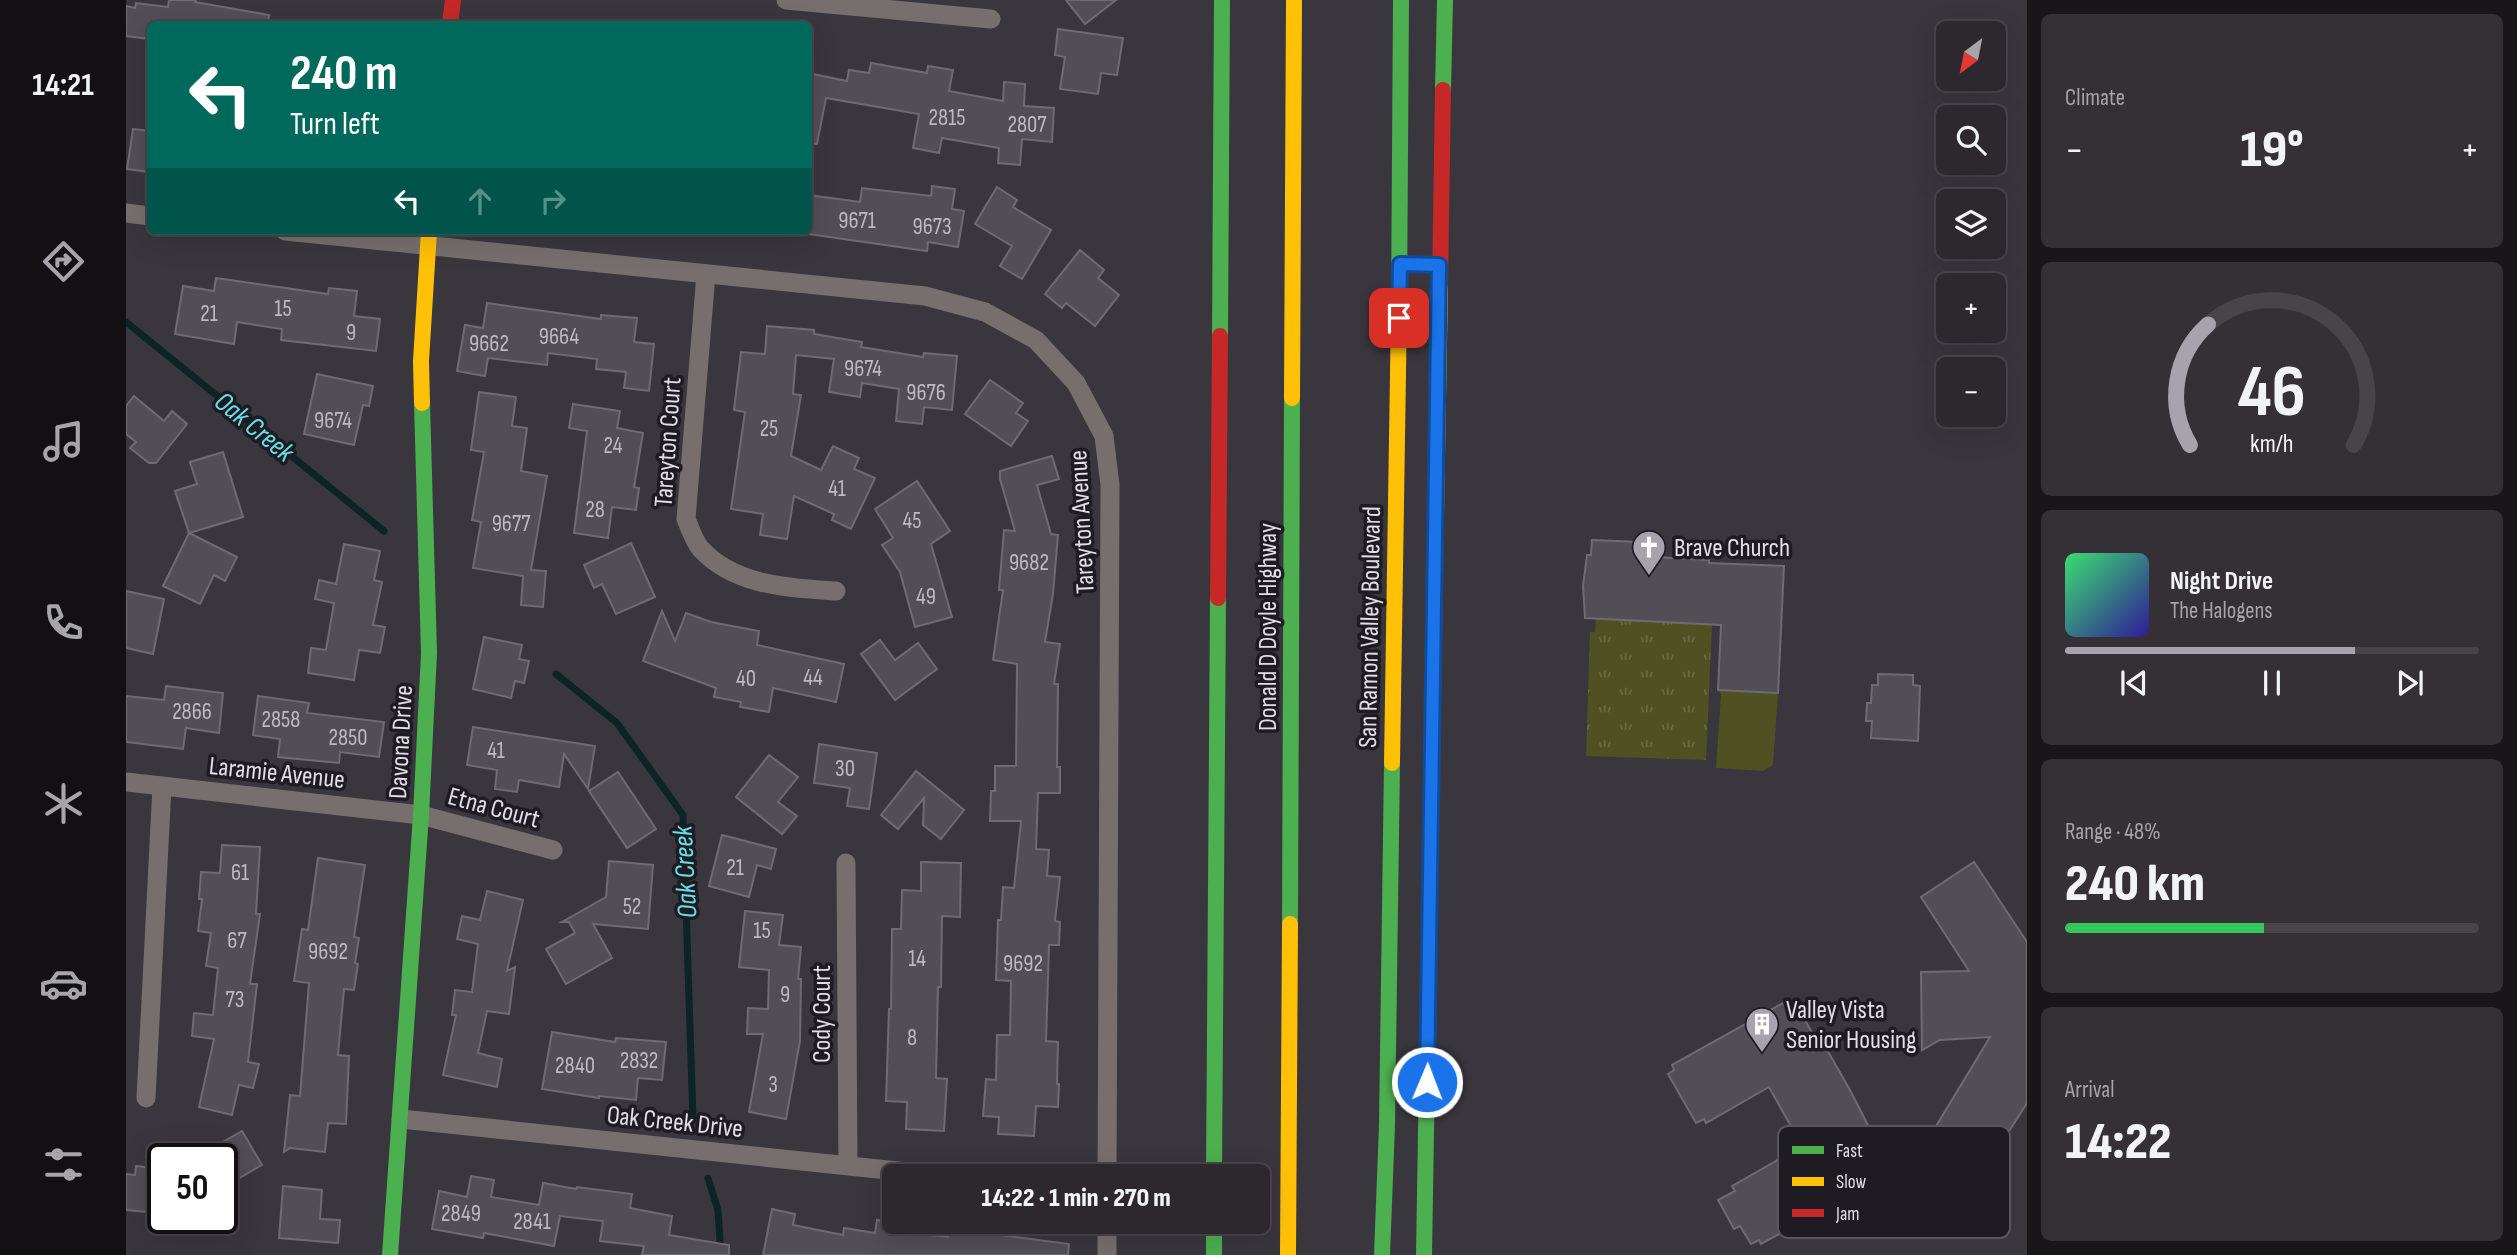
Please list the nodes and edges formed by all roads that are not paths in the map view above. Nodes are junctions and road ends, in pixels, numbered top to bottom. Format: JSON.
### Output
{"nodes":[{"id":1,"x":453,"y":0,"type":"edge"},
{"id":2,"x":786,"y":0,"type":"edge"},
{"id":3,"x":1222,"y":0,"type":"edge"},
{"id":4,"x":1294,"y":0,"type":"edge"},
{"id":5,"x":1401,"y":0,"type":"edge"},
{"id":6,"x":1445,"y":0,"type":"edge"},
{"id":7,"x":992,"y":19,"type":"dead end"},
{"id":8,"x":450,"y":21,"type":"edge"},
{"id":9,"x":126,"y":213,"type":"edge"},
{"id":10,"x":147,"y":216,"type":"edge"},
{"id":11,"x":356,"y":235,"type":"edge"},
{"id":12,"x":428,"y":239,"type":"edge"},
{"id":13,"x":1420,"y":264,"type":"junction"},
{"id":14,"x":706,"y":274,"type":"junction"},
{"id":15,"x":836,"y":591,"type":"dead end"},
{"id":16,"x":126,"y":782,"type":"edge"},
{"id":17,"x":162,"y":786,"type":"junction"},
{"id":18,"x":421,"y":815,"type":"junction"},
{"id":19,"x":554,"y":850,"type":"dead end"},
{"id":20,"x":846,"y":863,"type":"dead end"},
{"id":21,"x":146,"y":1098,"type":"dead end"},
{"id":22,"x":401,"y":1119,"type":"junction"},
{"id":23,"x":848,"y":1164,"type":"junction"},
{"id":24,"x":1107,"y":1164,"type":"edge"},
{"id":25,"x":1214,"y":1164,"type":"edge"},
{"id":26,"x":882,"y":1168,"type":"edge"},
{"id":27,"x":1107,"y":1234,"type":"edge"},
{"id":28,"x":1214,"y":1234,"type":"edge"},
{"id":29,"x":390,"y":1255,"type":"edge"},
{"id":30,"x":1107,"y":1255,"type":"edge"},
{"id":31,"x":1214,"y":1255,"type":"edge"},
{"id":32,"x":1288,"y":1255,"type":"edge"},
{"id":33,"x":1382,"y":1255,"type":"edge"},
{"id":34,"x":1424,"y":1255,"type":"edge"}],
"edges":[{"from":1,"to":8,"type":"main road"},
{"from":2,"to":7,"type":"street"},
{"from":3,"to":25,"type":"main road","name":"Donald D Doyle Highway"},
{"from":4,"to":32,"type":"main road","name":"Donald D Doyle Highway"},
{"from":5,"to":13,"type":"main road","name":"San Ramon Valley Boulevard"},
{"from":6,"to":13,"type":"main road","name":"San Ramon Valley Boulevard"},
{"from":9,"to":10,"type":"street"},
{"from":11,"to":12,"type":"street","name":"Tareyton Avenue"},
{"from":12,"to":14,"type":"street","name":"Tareyton Avenue"},
{"from":12,"to":18,"type":"main road","name":"Davona Drive"},
{"from":13,"to":33,"type":"main road","name":"San Ramon Valley Boulevard"},
{"from":13,"to":34,"type":"main road","name":"San Ramon Valley Boulevard"},
{"from":14,"to":15,"type":"street","name":"Tareyton Court"},
{"from":14,"to":24,"type":"street","name":"Tareyton Avenue"},
{"from":16,"to":17,"type":"street","name":"Laramie Avenue"},
{"from":17,"to":18,"type":"street","name":"Laramie Avenue"},
{"from":17,"to":21,"type":"street"},
{"from":18,"to":19,"type":"street","name":"Etna Court"},
{"from":18,"to":22,"type":"main road","name":"Davona Drive"},
{"from":20,"to":23,"type":"street","name":"Cody Court"},
{"from":22,"to":23,"type":"street","name":"Oak Creek Drive"},
{"from":22,"to":29,"type":"main road","name":"Davona Drive"},
{"from":23,"to":26,"type":"street","name":"Oak Creek Drive"},
{"from":27,"to":30,"type":"street"},
{"from":28,"to":31,"type":"main road"}]}
